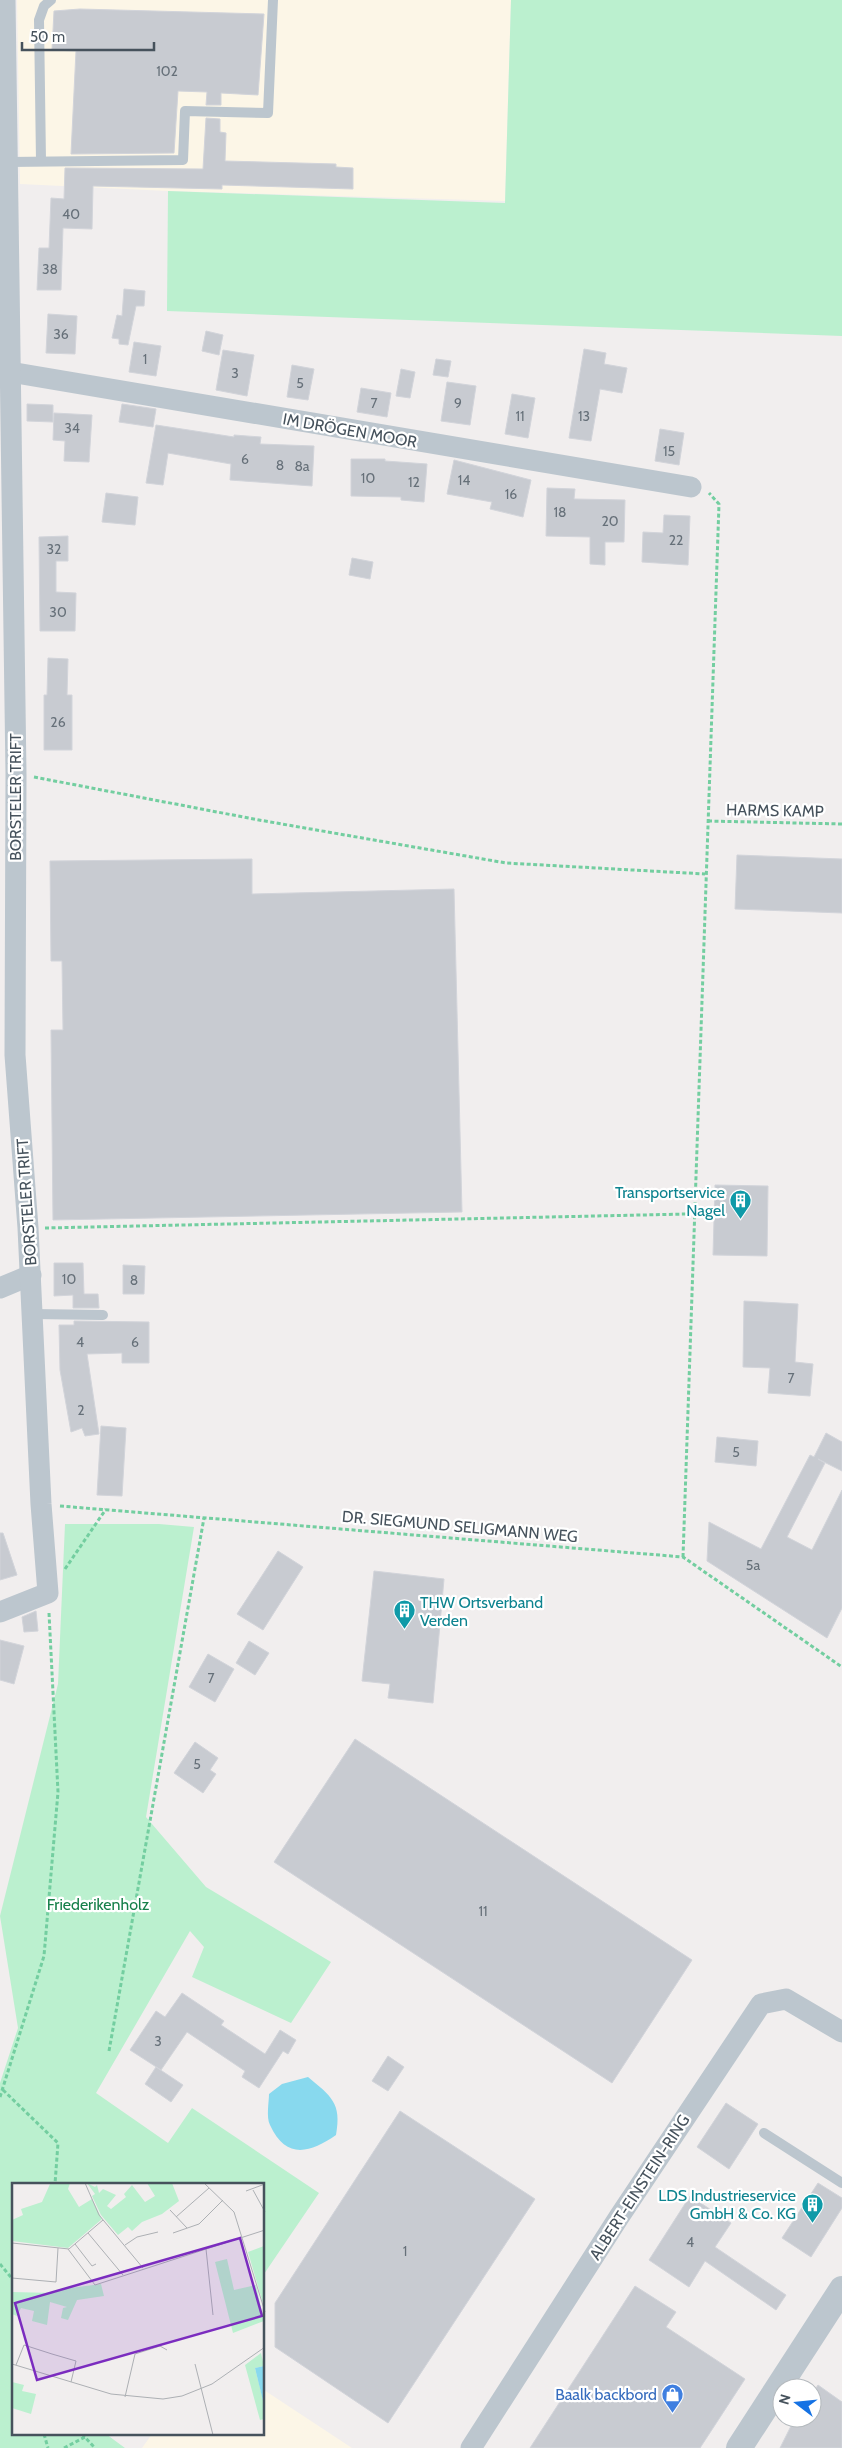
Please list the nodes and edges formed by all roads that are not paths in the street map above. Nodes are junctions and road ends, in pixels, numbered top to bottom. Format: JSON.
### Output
{"nodes":[{"id":1,"x":5,"y":0,"type":"edge"},
{"id":2,"x":51,"y":0,"type":"edge"},
{"id":3,"x":273,"y":0,"type":"edge"},
{"id":4,"x":41,"y":161,"type":"junction"},
{"id":5,"x":9,"y":162,"type":"junction"},
{"id":6,"x":10,"y":372,"type":"junction"},
{"id":7,"x":691,"y":488,"type":"road end"},
{"id":8,"x":8,"y":1056,"type":"edge"},
{"id":9,"x":31,"y":1275,"type":"junction"},
{"id":10,"x":0,"y":1288,"type":"edge"},
{"id":11,"x":33,"y":1314,"type":"junction"},
{"id":12,"x":103,"y":1315,"type":"dead end"},
{"id":13,"x":0,"y":1612,"type":"edge"},
{"id":14,"x":842,"y":2032,"type":"edge"},
{"id":15,"x":764,"y":2133,"type":"dead end"},
{"id":16,"x":842,"y":2183,"type":"edge"},
{"id":17,"x":842,"y":2289,"type":"edge"},
{"id":18,"x":470,"y":2448,"type":"edge"},
{"id":19,"x":739,"y":2448,"type":"edge"}],
"edges":[{"from":1,"to":5,"type":"street","name":"BORSTELER TRIFT"},
{"from":2,"to":4,"type":"lane"},
{"from":3,"to":4,"type":"lane"},
{"from":4,"to":5,"type":"lane"},
{"from":5,"to":6,"type":"street","name":"BORSTELER TRIFT"},
{"from":6,"to":7,"type":"street","name":"IM DRÖGEN MOOR"},
{"from":6,"to":8,"type":"street","name":"BORSTELER TRIFT"},
{"from":8,"to":9,"type":"street","name":"BORSTELER TRIFT"},
{"from":9,"to":10,"type":"street"},
{"from":9,"to":11,"type":"street","name":"BORSTELER TRIFT"},
{"from":11,"to":12,"type":"lane"},
{"from":11,"to":13,"type":"street","name":"BORSTELER TRIFT"},
{"from":14,"to":18,"type":"street","name":"ALBERT-EINSTEIN-RING"},
{"from":15,"to":16,"type":"lane"},
{"from":17,"to":19,"type":"street"}]}
